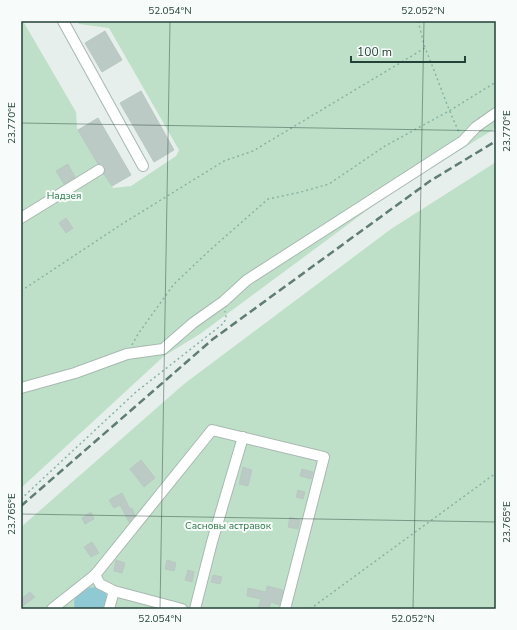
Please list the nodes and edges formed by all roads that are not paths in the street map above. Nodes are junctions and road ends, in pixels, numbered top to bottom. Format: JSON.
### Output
{"nodes":[{"id":1,"x":63,"y":21,"type":"edge"},
{"id":2,"x":496,"y":113,"type":"edge"},
{"id":3,"x":143,"y":166,"type":"dead end"},
{"id":4,"x":99,"y":170,"type":"dead end"},
{"id":5,"x":21,"y":218,"type":"edge"},
{"id":6,"x":21,"y":388,"type":"edge"},
{"id":7,"x":243,"y":436,"type":"junction"},
{"id":8,"x":95,"y":575,"type":"junction"},
{"id":9,"x":114,"y":591,"type":"junction"},
{"id":10,"x":52,"y":609,"type":"edge"},
{"id":11,"x":109,"y":609,"type":"edge"},
{"id":12,"x":182,"y":609,"type":"edge"},
{"id":13,"x":194,"y":609,"type":"edge"},
{"id":14,"x":285,"y":609,"type":"edge"}],
"edges":[{"from":1,"to":3,"type":"street"},
{"from":2,"to":6,"type":"street"},
{"from":4,"to":5,"type":"street"},
{"from":7,"to":8,"type":"street"},
{"from":7,"to":13,"type":"street"},
{"from":7,"to":14,"type":"street"},
{"from":8,"to":9,"type":"street"},
{"from":8,"to":10,"type":"street"},
{"from":9,"to":11,"type":"street"},
{"from":9,"to":12,"type":"street"}]}
